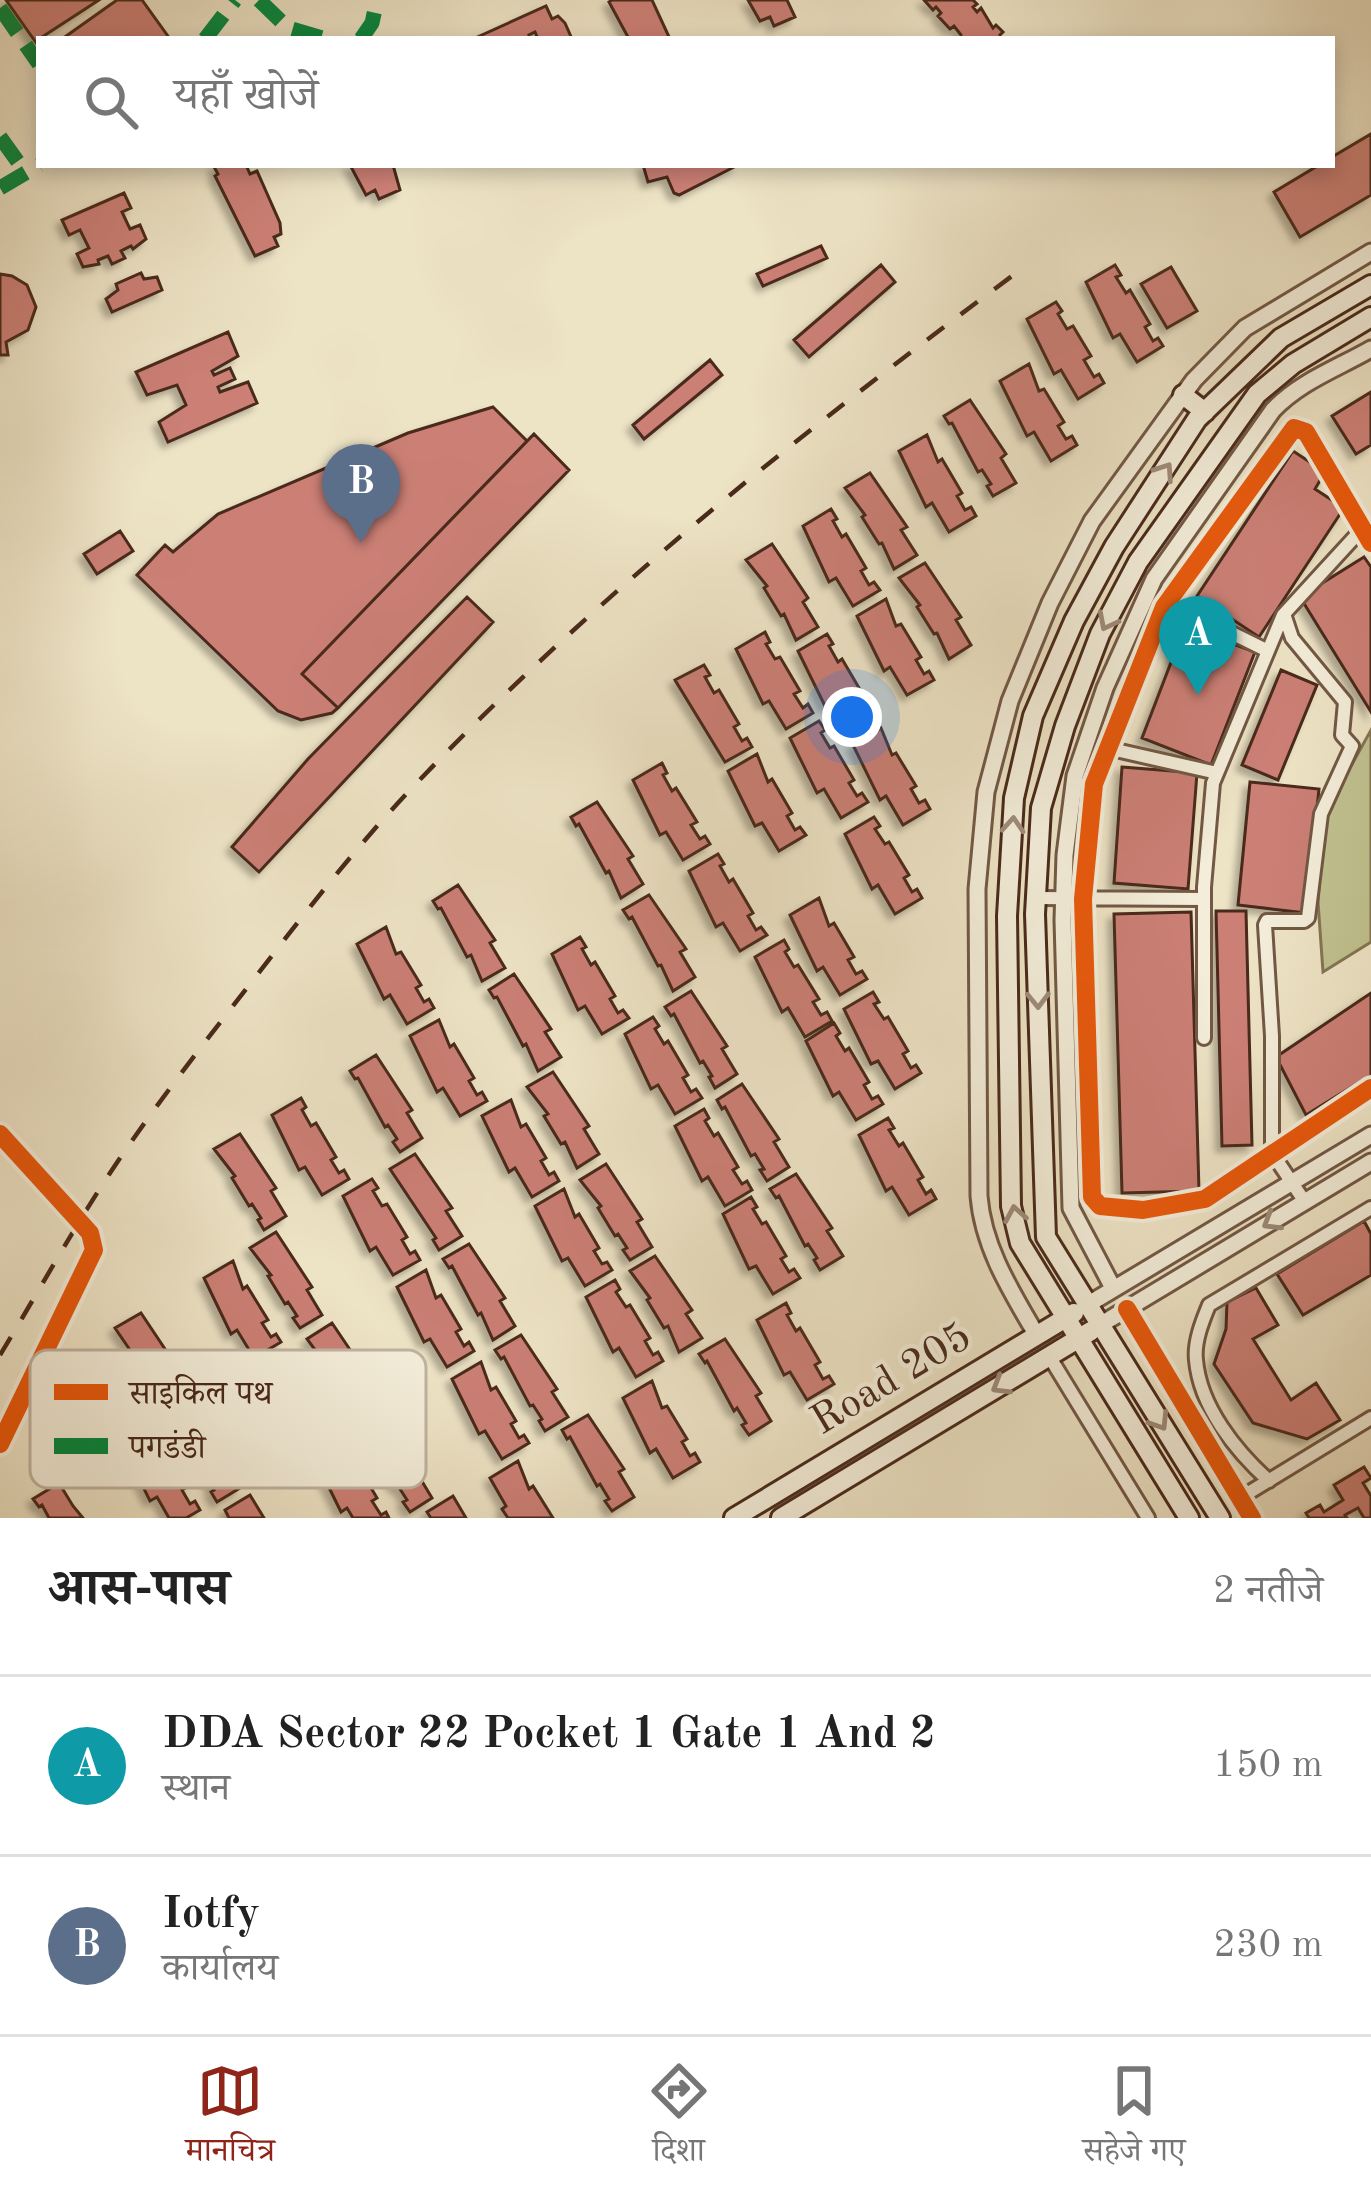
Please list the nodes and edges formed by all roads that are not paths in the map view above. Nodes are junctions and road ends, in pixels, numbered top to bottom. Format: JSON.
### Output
{"nodes":[{"id":1,"x":1371,"y":252,"type":"edge"},
{"id":2,"x":1371,"y":285,"type":"edge"},
{"id":3,"x":1371,"y":317,"type":"edge"},
{"id":4,"x":1371,"y":349,"type":"edge"},
{"id":5,"x":1257,"y":394,"type":"junction"},
{"id":6,"x":1183,"y":395,"type":"junction"},
{"id":7,"x":1273,"y":410,"type":"junction"},
{"id":8,"x":1204,"y":412,"type":"junction"},
{"id":9,"x":1294,"y":428,"type":"junction"},
{"id":10,"x":1362,"y":529,"type":"junction"},
{"id":11,"x":1371,"y":543,"type":"edge"},
{"id":12,"x":1284,"y":614,"type":"junction"},
{"id":13,"x":1195,"y":615,"type":"dead end"},
{"id":14,"x":1268,"y":651,"type":"junction"},
{"id":15,"x":1107,"y":748,"type":"junction"},
{"id":16,"x":1216,"y":773,"type":"junction"},
{"id":17,"x":1036,"y":898,"type":"junction"},
{"id":18,"x":1083,"y":898,"type":"junction"},
{"id":19,"x":1064,"y":899,"type":"junction"},
{"id":20,"x":1204,"y":899,"type":"junction"},
{"id":21,"x":1204,"y":1038,"type":"dead end"},
{"id":22,"x":1371,"y":1088,"type":"edge"},
{"id":23,"x":0,"y":1133,"type":"edge"},
{"id":24,"x":1371,"y":1135,"type":"edge"},
{"id":25,"x":1272,"y":1153,"type":"junction"},
{"id":26,"x":1371,"y":1162,"type":"edge"},
{"id":27,"x":1292,"y":1182,"type":"junction"},
{"id":28,"x":1305,"y":1202,"type":"junction"},
{"id":29,"x":1371,"y":1208,"type":"edge"},
{"id":30,"x":1113,"y":1288,"type":"junction"},
{"id":31,"x":1087,"y":1305,"type":"junction"},
{"id":32,"x":1126,"y":1310,"type":"junction"},
{"id":33,"x":1068,"y":1316,"type":"junction"},
{"id":34,"x":1100,"y":1325,"type":"junction"},
{"id":35,"x":1036,"y":1334,"type":"junction"},
{"id":36,"x":1080,"y":1337,"type":"junction"},
{"id":37,"x":46,"y":1350,"type":"edge"},
{"id":38,"x":1049,"y":1356,"type":"junction"},
{"id":39,"x":30,"y":1382,"type":"edge"},
{"id":40,"x":1371,"y":1418,"type":"edge"},
{"id":41,"x":0,"y":1444,"type":"edge"},
{"id":42,"x":1252,"y":1466,"type":"junction"},
{"id":43,"x":1228,"y":1479,"type":"junction"},
{"id":44,"x":1269,"y":1481,"type":"junction"},
{"id":45,"x":1240,"y":1498,"type":"junction"},
{"id":46,"x":734,"y":1518,"type":"edge"},
{"id":47,"x":782,"y":1518,"type":"edge"},
{"id":48,"x":1148,"y":1518,"type":"edge"},
{"id":49,"x":1189,"y":1518,"type":"edge"},
{"id":50,"x":1220,"y":1518,"type":"edge"},
{"id":51,"x":1252,"y":1518,"type":"edge"}],
"edges":[{"from":1,"to":6,"type":"street"},
{"from":2,"to":8,"type":"main road"},
{"from":3,"to":5,"type":"main road"},
{"from":4,"to":7,"type":"street"},
{"from":5,"to":7,"type":"street"},
{"from":5,"to":17,"type":"main road","one_way":true},
{"from":6,"to":8,"type":"main road"},
{"from":6,"to":35,"type":"street"},
{"from":7,"to":9,"type":"street"},
{"from":7,"to":19,"type":"street"},
{"from":33,"to":8,"type":"main road","one_way":true},
{"from":9,"to":10,"type":"street"},
{"from":9,"to":15,"type":"street"},
{"from":10,"to":11,"type":"street"},
{"from":10,"to":12,"type":"street"},
{"from":12,"to":14,"type":"street"},
{"from":12,"to":25,"type":"street"},
{"from":13,"to":14,"type":"street"},
{"from":14,"to":16,"type":"street"},
{"from":15,"to":16,"type":"street"},
{"from":15,"to":18,"type":"street"},
{"from":16,"to":20,"type":"street"},
{"from":17,"to":19,"type":"street"},
{"from":17,"to":31,"type":"main road","one_way":true},
{"from":18,"to":19,"type":"street"},
{"from":18,"to":20,"type":"street"},
{"from":18,"to":25,"type":"street"},
{"from":19,"to":30,"type":"street"},
{"from":20,"to":21,"type":"street"},
{"from":22,"to":25,"type":"street"},
{"from":23,"to":37,"type":"street"},
{"from":24,"to":27,"type":"street"},
{"from":25,"to":27,"type":"street"},
{"from":26,"to":28,"type":"street"},
{"from":27,"to":28,"type":"street"},
{"from":27,"to":30,"type":"street"},
{"from":28,"to":32,"type":"street","one_way":true},
{"from":29,"to":42,"type":"street"},
{"from":30,"to":31,"type":"street"},
{"from":31,"to":33,"type":"main road","name":"Road 205"},
{"from":31,"to":34,"type":"main road"},
{"from":32,"to":34,"type":"street"},
{"from":32,"to":43,"type":"street"},
{"from":33,"to":35,"type":"main road","name":"Road 205"},
{"from":33,"to":36,"type":"main road"},
{"from":34,"to":36,"type":"main road","name":"Road 205"},
{"from":34,"to":50,"type":"main road","one_way":true},
{"from":35,"to":46,"type":"main road","name":"Road 205"},
{"from":36,"to":38,"type":"main road","name":"Road 205"},
{"from":36,"to":49,"type":"main road"},
{"from":38,"to":47,"type":"main road","name":"Road 205","one_way":true},
{"from":38,"to":48,"type":"street"},
{"from":39,"to":41,"type":"street"},
{"from":40,"to":44,"type":"street"},
{"from":42,"to":43,"type":"street"},
{"from":42,"to":44,"type":"street"},
{"from":43,"to":45,"type":"street"},
{"from":44,"to":45,"type":"street"},
{"from":45,"to":51,"type":"street"}]}
